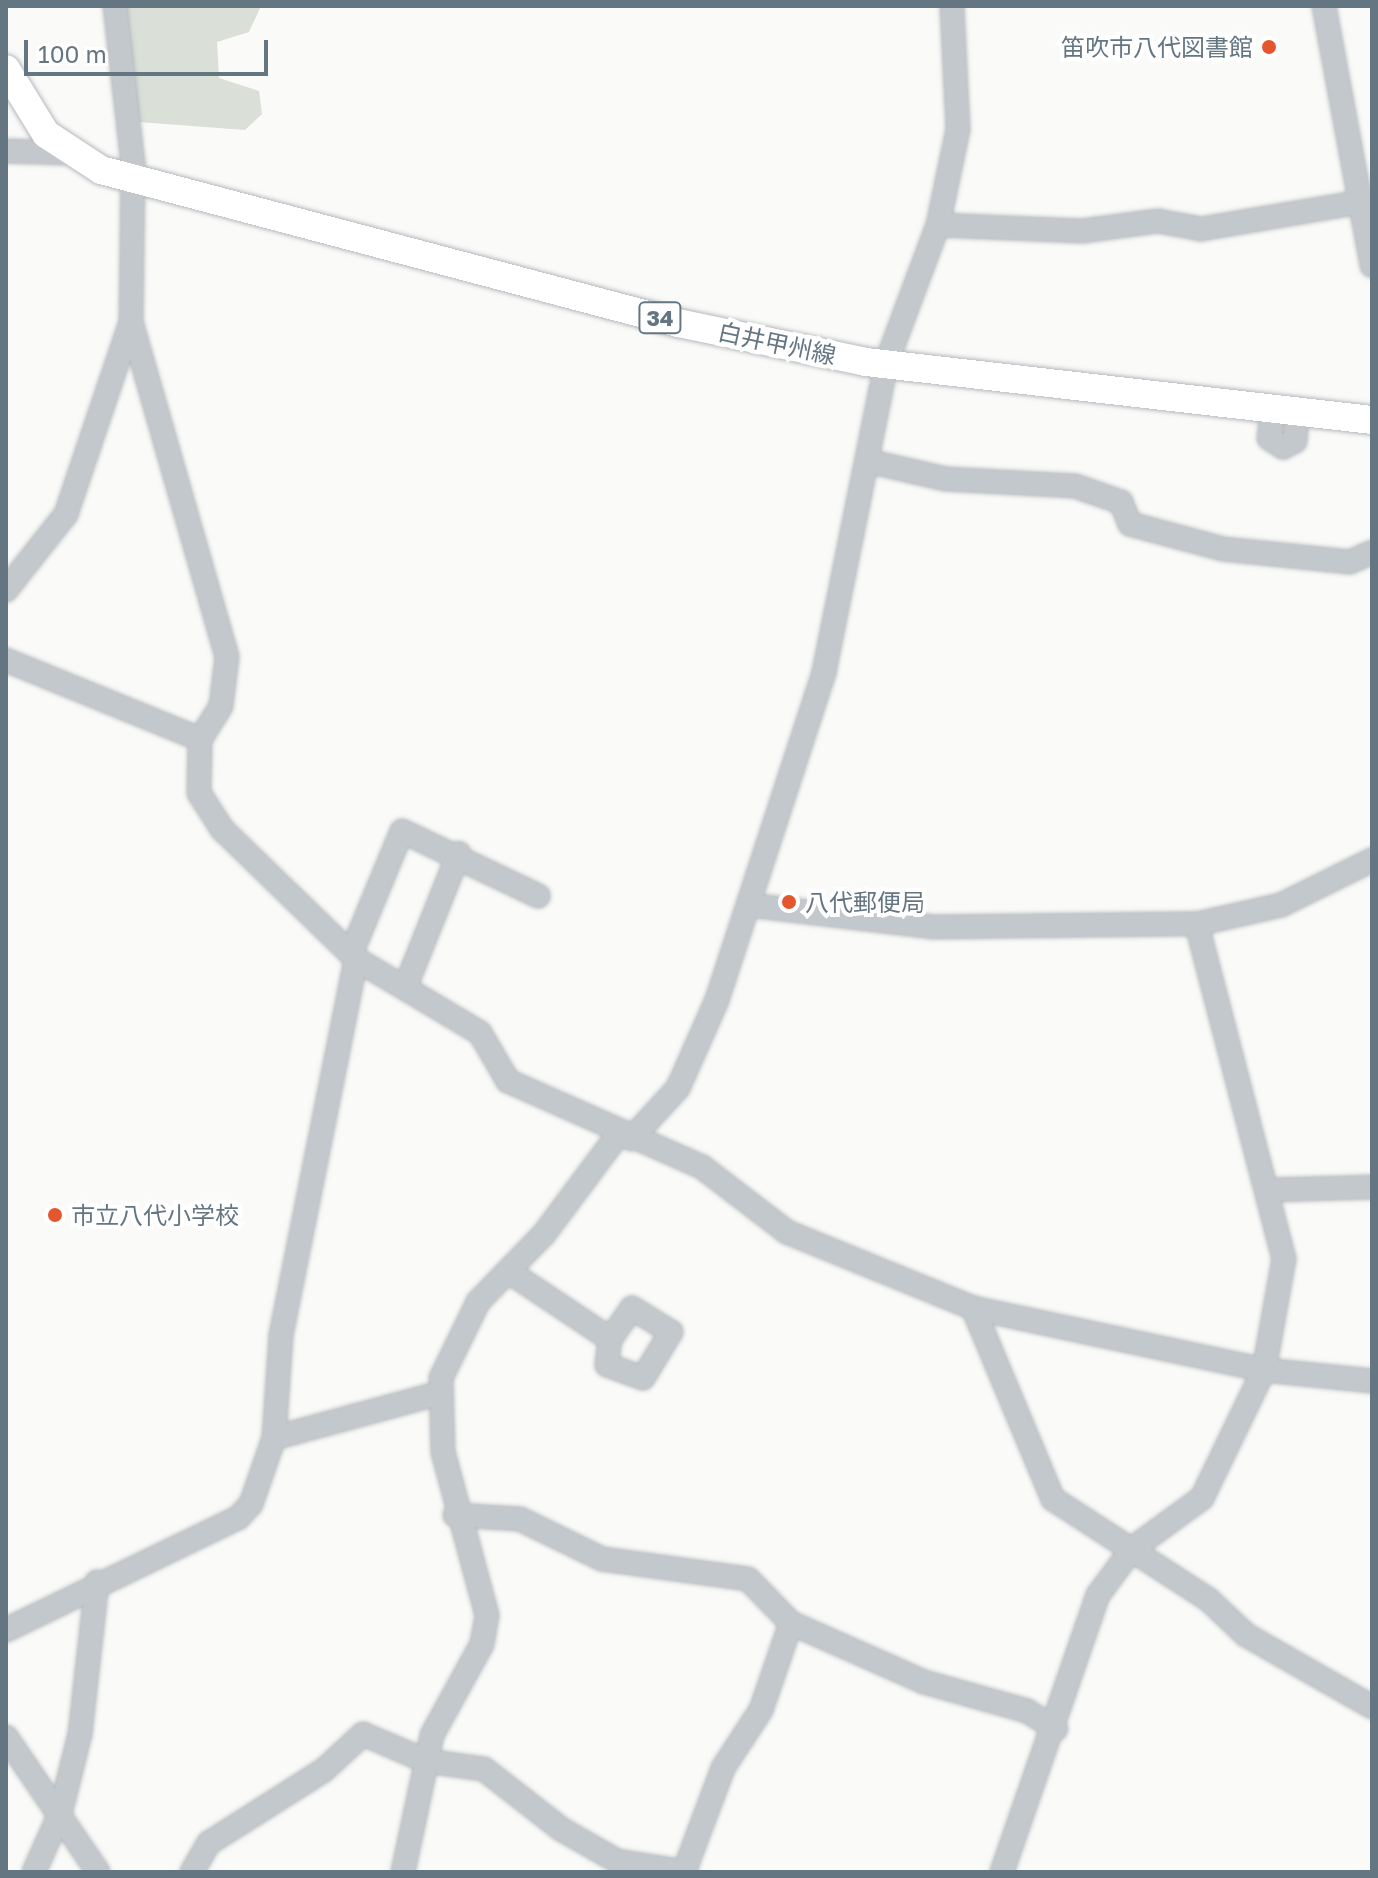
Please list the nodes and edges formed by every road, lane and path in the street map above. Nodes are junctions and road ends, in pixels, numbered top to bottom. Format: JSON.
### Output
{"nodes":[{"id":1,"x":115,"y":6,"type":"edge"},
{"id":2,"x":952,"y":6,"type":"edge"},
{"id":3,"x":1324,"y":6,"type":"edge"},
{"id":4,"x":6,"y":69,"type":"edge"},
{"id":5,"x":6,"y":151,"type":"edge"},
{"id":6,"x":69,"y":153,"type":"junction"},
{"id":7,"x":132,"y":181,"type":"junction"},
{"id":8,"x":1361,"y":202,"type":"junction"},
{"id":9,"x":938,"y":225,"type":"junction"},
{"id":10,"x":1372,"y":266,"type":"edge"},
{"id":11,"x":131,"y":322,"type":"junction"},
{"id":12,"x":886,"y":364,"type":"junction"},
{"id":13,"x":1372,"y":420,"type":"edge"},
{"id":14,"x":867,"y":461,"type":"junction"},
{"id":15,"x":1372,"y":552,"type":"edge"},
{"id":16,"x":6,"y":590,"type":"edge"},
{"id":17,"x":6,"y":660,"type":"edge"},
{"id":18,"x":200,"y":739,"type":"junction"},
{"id":19,"x":459,"y":853,"type":"junction"},
{"id":20,"x":1372,"y":860,"type":"edge"},
{"id":21,"x":538,"y":896,"type":"dead end"},
{"id":22,"x":749,"y":905,"type":"junction"},
{"id":23,"x":1197,"y":924,"type":"junction"},
{"id":24,"x":354,"y":956,"type":"junction"},
{"id":25,"x":405,"y":988,"type":"junction"},
{"id":26,"x":625,"y":1136,"type":"junction"},
{"id":27,"x":1372,"y":1187,"type":"edge"},
{"id":28,"x":1271,"y":1190,"type":"junction"},
{"id":29,"x":508,"y":1271,"type":"junction"},
{"id":30,"x":973,"y":1308,"type":"junction"},
{"id":31,"x":610,"y":1339,"type":"dead end"},
{"id":32,"x":1264,"y":1370,"type":"junction"},
{"id":33,"x":1372,"y":1381,"type":"edge"},
{"id":34,"x":440,"y":1393,"type":"junction"},
{"id":35,"x":274,"y":1438,"type":"junction"},
{"id":36,"x":455,"y":1515,"type":"junction"},
{"id":37,"x":1132,"y":1549,"type":"junction"},
{"id":38,"x":97,"y":1582,"type":"junction"},
{"id":39,"x":791,"y":1623,"type":"junction"},
{"id":40,"x":6,"y":1630,"type":"edge"},
{"id":41,"x":1372,"y":1707,"type":"edge"},
{"id":42,"x":1056,"y":1729,"type":"junction"},
{"id":43,"x":6,"y":1737,"type":"edge"},
{"id":44,"x":426,"y":1761,"type":"junction"},
{"id":45,"x":60,"y":1814,"type":"junction"},
{"id":46,"x":34,"y":1872,"type":"edge"},
{"id":47,"x":98,"y":1872,"type":"edge"},
{"id":48,"x":192,"y":1872,"type":"edge"},
{"id":49,"x":403,"y":1872,"type":"edge"},
{"id":50,"x":685,"y":1872,"type":"edge"},
{"id":51,"x":1002,"y":1872,"type":"edge"}],
"edges":[{"from":1,"to":7,"type":"street"},
{"from":2,"to":9,"type":"street"},
{"from":3,"to":8,"type":"street"},
{"from":4,"to":6,"type":"main road","name":"白井甲州線","number":"34"},
{"from":5,"to":6,"type":"street"},
{"from":6,"to":7,"type":"main road","name":"白井甲州線","number":"34"},
{"from":7,"to":11,"type":"street"},
{"from":7,"to":12,"type":"main road","name":"白井甲州線","number":"34"},
{"from":8,"to":9,"type":"street"},
{"from":8,"to":10,"type":"street"},
{"from":9,"to":12,"type":"street"},
{"from":11,"to":16,"type":"street"},
{"from":11,"to":18,"type":"street"},
{"from":12,"to":13,"type":"main road","name":"白井甲州線","number":"34"},
{"from":12,"to":14,"type":"street"},
{"from":14,"to":15,"type":"street"},
{"from":14,"to":22,"type":"street"},
{"from":17,"to":18,"type":"street"},
{"from":18,"to":24,"type":"street"},
{"from":19,"to":21,"type":"street"},
{"from":19,"to":24,"type":"street"},
{"from":19,"to":25,"type":"street"},
{"from":20,"to":23,"type":"street"},
{"from":22,"to":23,"type":"street"},
{"from":22,"to":26,"type":"street"},
{"from":23,"to":28,"type":"street"},
{"from":24,"to":25,"type":"street"},
{"from":24,"to":35,"type":"street"},
{"from":25,"to":26,"type":"street"},
{"from":26,"to":29,"type":"street"},
{"from":26,"to":30,"type":"street"},
{"from":27,"to":28,"type":"street"},
{"from":28,"to":32,"type":"street"},
{"from":29,"to":31,"type":"street"},
{"from":29,"to":34,"type":"street"},
{"from":30,"to":32,"type":"street"},
{"from":30,"to":37,"type":"street"},
{"from":32,"to":33,"type":"street"},
{"from":32,"to":37,"type":"street"},
{"from":34,"to":35,"type":"street"},
{"from":34,"to":36,"type":"street"},
{"from":35,"to":38,"type":"street"},
{"from":36,"to":39,"type":"street"},
{"from":36,"to":44,"type":"street"},
{"from":37,"to":41,"type":"street"},
{"from":37,"to":42,"type":"street"},
{"from":38,"to":40,"type":"street"},
{"from":38,"to":45,"type":"street"},
{"from":39,"to":42,"type":"street"},
{"from":39,"to":50,"type":"street"},
{"from":42,"to":51,"type":"street"},
{"from":43,"to":45,"type":"street"},
{"from":44,"to":48,"type":"street"},
{"from":44,"to":49,"type":"street"},
{"from":44,"to":50,"type":"street"},
{"from":45,"to":46,"type":"street"},
{"from":45,"to":47,"type":"street"}]}
